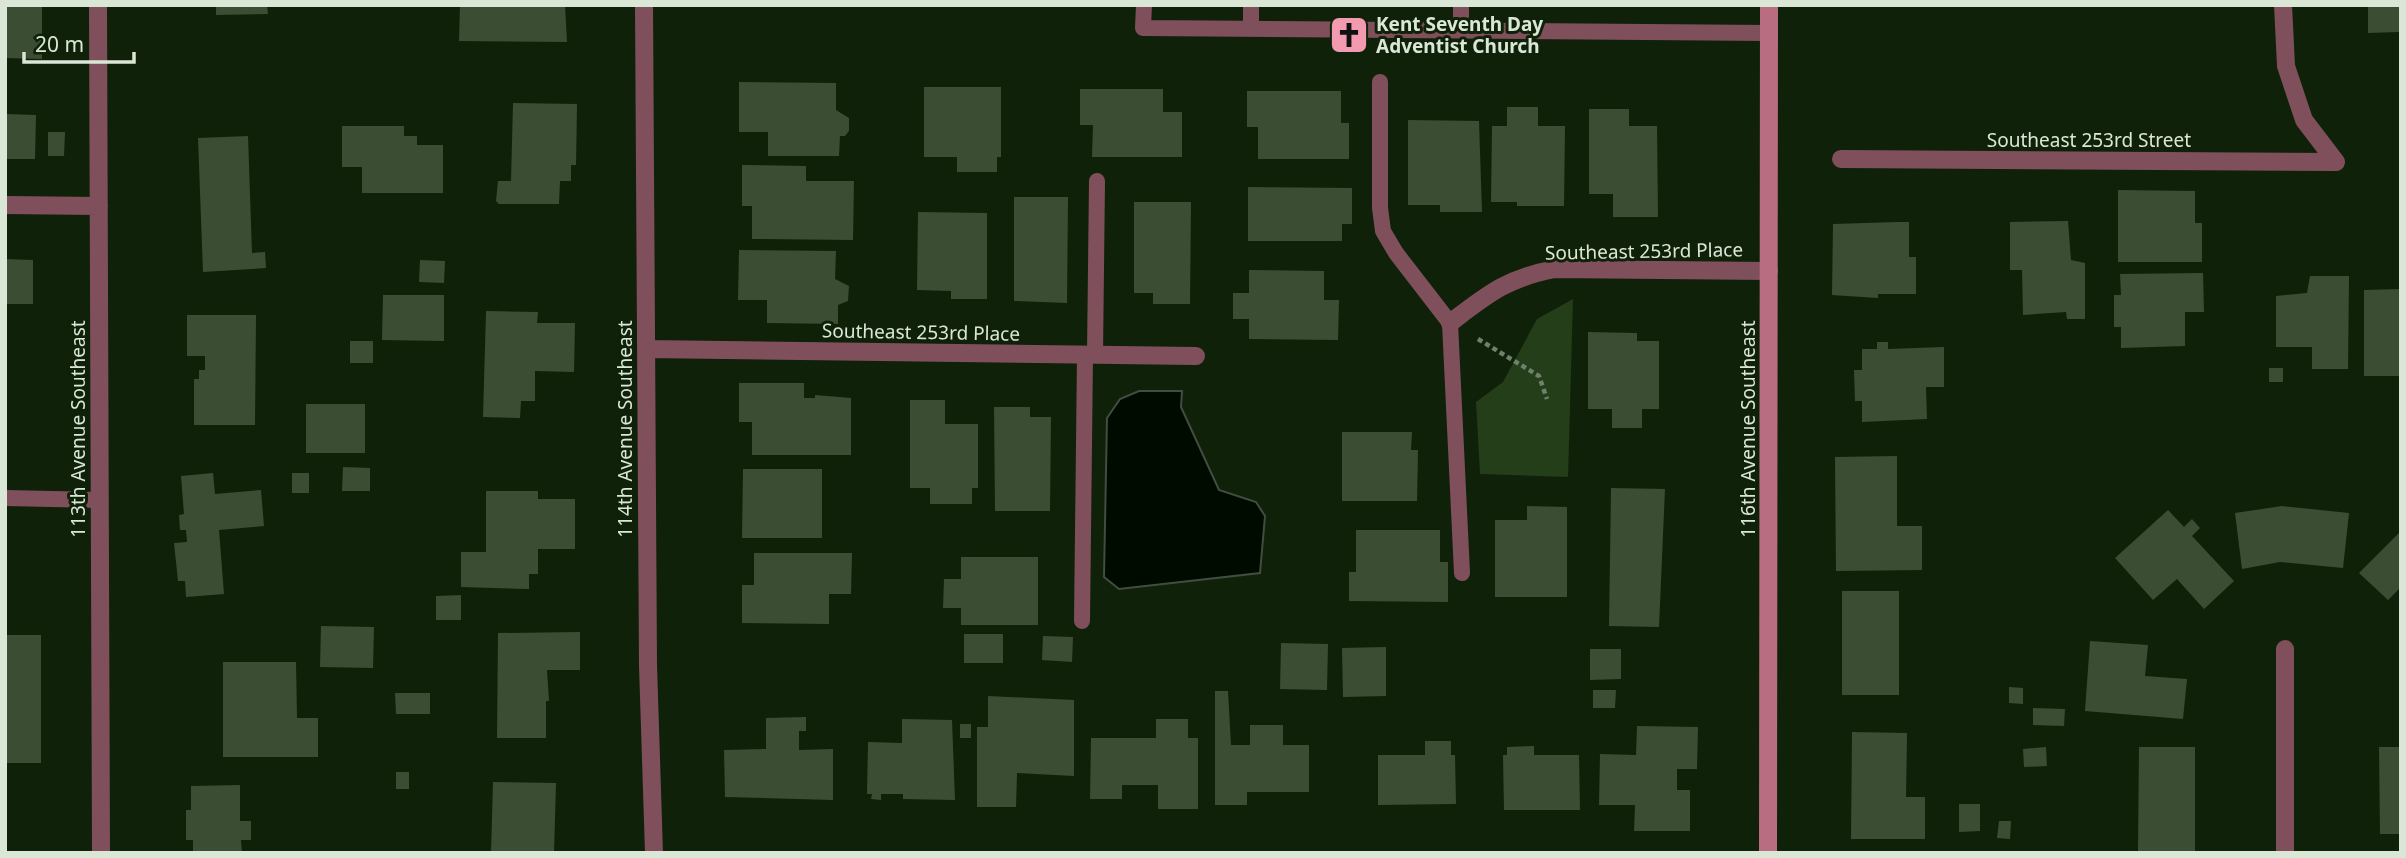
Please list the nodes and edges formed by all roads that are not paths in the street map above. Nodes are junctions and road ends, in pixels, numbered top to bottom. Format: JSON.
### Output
{"nodes":[{"id":1,"x":98,"y":5,"type":"edge"},
{"id":2,"x":644,"y":5,"type":"edge"},
{"id":3,"x":1144,"y":5,"type":"edge"},
{"id":4,"x":1251,"y":5,"type":"edge"},
{"id":5,"x":1461,"y":5,"type":"edge"},
{"id":6,"x":1769,"y":5,"type":"edge"},
{"id":7,"x":2283,"y":5,"type":"edge"},
{"id":8,"x":1251,"y":28,"type":"junction"},
{"id":9,"x":1461,"y":30,"type":"junction"},
{"id":10,"x":1769,"y":33,"type":"junction"},
{"id":11,"x":1380,"y":82,"type":"dead end"},
{"id":12,"x":1841,"y":159,"type":"dead end"},
{"id":13,"x":1097,"y":181,"type":"dead end"},
{"id":14,"x":5,"y":205,"type":"edge"},
{"id":15,"x":99,"y":206,"type":"junction"},
{"id":16,"x":1769,"y":271,"type":"junction"},
{"id":17,"x":1450,"y":323,"type":"junction"},
{"id":18,"x":646,"y":349,"type":"junction"},
{"id":19,"x":1090,"y":355,"type":"junction"},
{"id":20,"x":1196,"y":356,"type":"dead end"},
{"id":21,"x":5,"y":498,"type":"edge"},
{"id":22,"x":99,"y":500,"type":"junction"},
{"id":23,"x":1462,"y":573,"type":"dead end"},
{"id":24,"x":1082,"y":621,"type":"dead end"},
{"id":25,"x":2285,"y":649,"type":"dead end"},
{"id":26,"x":101,"y":853,"type":"edge"},
{"id":27,"x":654,"y":853,"type":"edge"},
{"id":28,"x":1768,"y":853,"type":"edge"},
{"id":29,"x":2285,"y":853,"type":"edge"}],
"edges":[{"from":1,"to":15,"type":"street","name":"113th Avenue Southeast"},
{"from":2,"to":18,"type":"street","name":"114th Avenue Southeast"},
{"from":3,"to":8,"type":"lane"},
{"from":4,"to":8,"type":"lane"},
{"from":5,"to":9,"type":"lane"},
{"from":6,"to":10,"type":"main road","name":"116th Avenue Southeast"},
{"from":7,"to":12,"type":"street","name":"Southeast 253rd Street"},
{"from":8,"to":9,"type":"lane"},
{"from":9,"to":10,"type":"lane"},
{"from":10,"to":16,"type":"main road","name":"116th Avenue Southeast"},
{"from":11,"to":17,"type":"lane"},
{"from":13,"to":19,"type":"lane"},
{"from":14,"to":15,"type":"street"},
{"from":15,"to":22,"type":"street","name":"113th Avenue Southeast"},
{"from":16,"to":17,"type":"street","name":"Southeast 253rd Place"},
{"from":16,"to":28,"type":"main road","name":"116th Avenue Southeast"},
{"from":17,"to":23,"type":"lane"},
{"from":18,"to":19,"type":"street","name":"Southeast 253rd Place"},
{"from":18,"to":27,"type":"street","name":"114th Avenue Southeast"},
{"from":19,"to":20,"type":"street","name":"Southeast 253rd Place"},
{"from":19,"to":24,"type":"lane"},
{"from":21,"to":22,"type":"lane"},
{"from":22,"to":26,"type":"street","name":"113th Avenue Southeast"},
{"from":25,"to":29,"type":"street"}]}
